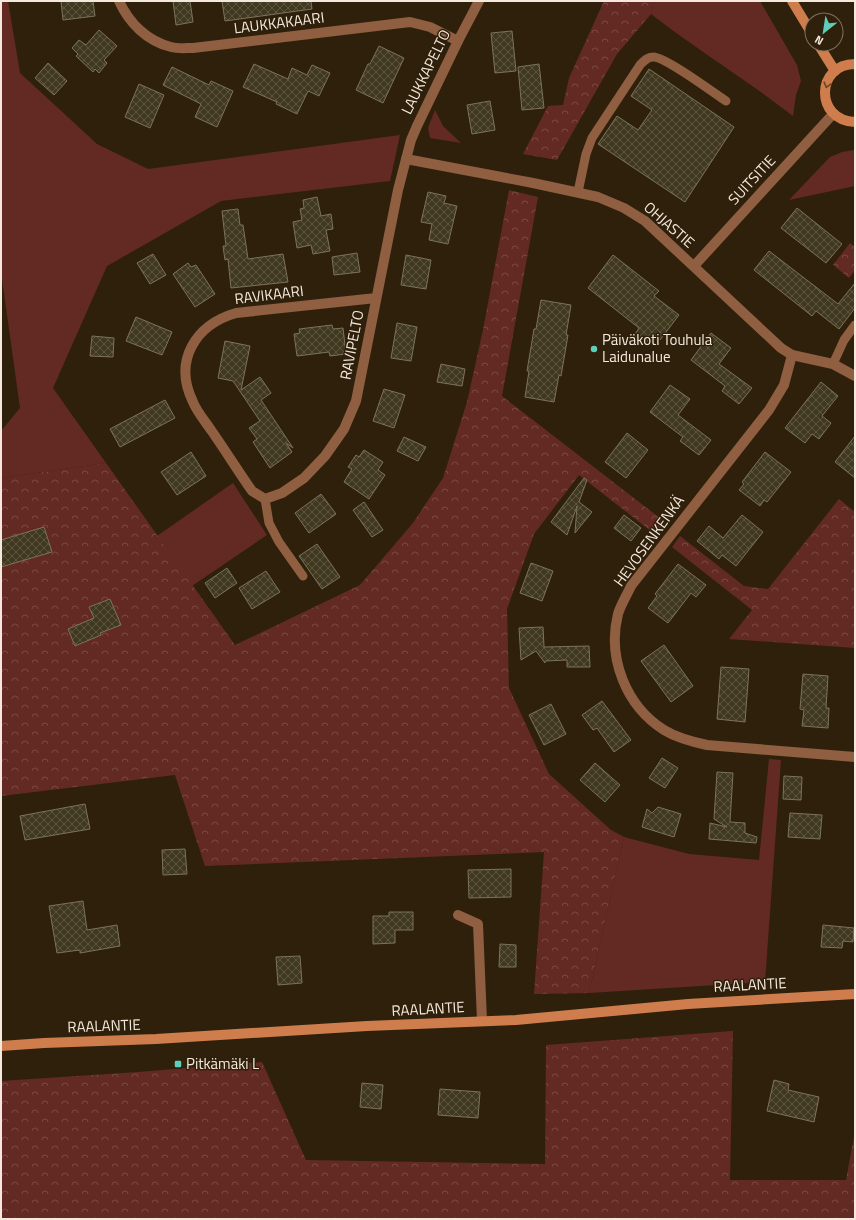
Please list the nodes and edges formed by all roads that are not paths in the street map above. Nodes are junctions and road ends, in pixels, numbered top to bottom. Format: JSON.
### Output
{"nodes":[{"id":1,"x":119,"y":1,"type":"edge"},
{"id":2,"x":479,"y":1,"type":"edge"},
{"id":3,"x":792,"y":1,"type":"edge"},
{"id":4,"x":804,"y":21,"type":"edge"},
{"id":5,"x":458,"y":41,"type":"junction"},
{"id":6,"x":823,"y":52,"type":"edge"},
{"id":7,"x":855,"y":64,"type":"edge"},
{"id":8,"x":835,"y":71,"type":"junction"},
{"id":9,"x":726,"y":101,"type":"dead end"},
{"id":10,"x":833,"y":114,"type":"junction"},
{"id":11,"x":855,"y":122,"type":"edge"},
{"id":12,"x":406,"y":159,"type":"junction"},
{"id":13,"x":578,"y":192,"type":"junction"},
{"id":14,"x":694,"y":266,"type":"junction"},
{"id":15,"x":376,"y":298,"type":"junction"},
{"id":16,"x":855,"y":325,"type":"edge"},
{"id":17,"x":792,"y":356,"type":"junction"},
{"id":18,"x":833,"y":364,"type":"junction"},
{"id":19,"x":855,"y":376,"type":"edge"},
{"id":20,"x":265,"y":499,"type":"junction"},
{"id":21,"x":303,"y":576,"type":"dead end"},
{"id":22,"x":855,"y":757,"type":"edge"},
{"id":23,"x":458,"y":915,"type":"dead end"},
{"id":24,"x":855,"y":994,"type":"edge"},
{"id":25,"x":482,"y":1021,"type":"junction"},
{"id":26,"x":1,"y":1046,"type":"edge"}],
"edges":[{"from":1,"to":5,"type":"street","name":"LAUKKAKAARI"},
{"from":2,"to":5,"type":"street","name":"LAUKKAPELTO"},
{"from":3,"to":4,"type":"street"},
{"from":5,"to":12,"type":"street","name":"LAUKKAPELTO"},
{"from":6,"to":8,"type":"street"},
{"from":7,"to":8,"type":"street"},
{"from":8,"to":10,"type":"street","one_way":true},
{"from":9,"to":13,"type":"lane"},
{"from":10,"to":11,"type":"street"},
{"from":10,"to":14,"type":"street","name":"SUITSITIE"},
{"from":12,"to":13,"type":"street","name":"OHJASTIE"},
{"from":12,"to":15,"type":"street","name":"RAVIPELTO"},
{"from":13,"to":14,"type":"street","name":"OHJASTIE"},
{"from":14,"to":17,"type":"street","name":"OHJASTIE"},
{"from":15,"to":20,"type":"street","name":"RAVIPELTO"},
{"from":15,"to":20,"type":"street","name":"RAVIKAARI"},
{"from":16,"to":18,"type":"lane"},
{"from":17,"to":18,"type":"street","name":"OHJASTIE"},
{"from":17,"to":22,"type":"street","name":"HEVOSENKENKÄ"},
{"from":18,"to":19,"type":"street","name":"OHJASTIE"},
{"from":20,"to":21,"type":"lane"},
{"from":23,"to":25,"type":"street"},
{"from":24,"to":25,"type":"street","name":"RAALANTIE"},
{"from":25,"to":26,"type":"street","name":"RAALANTIE"}]}
